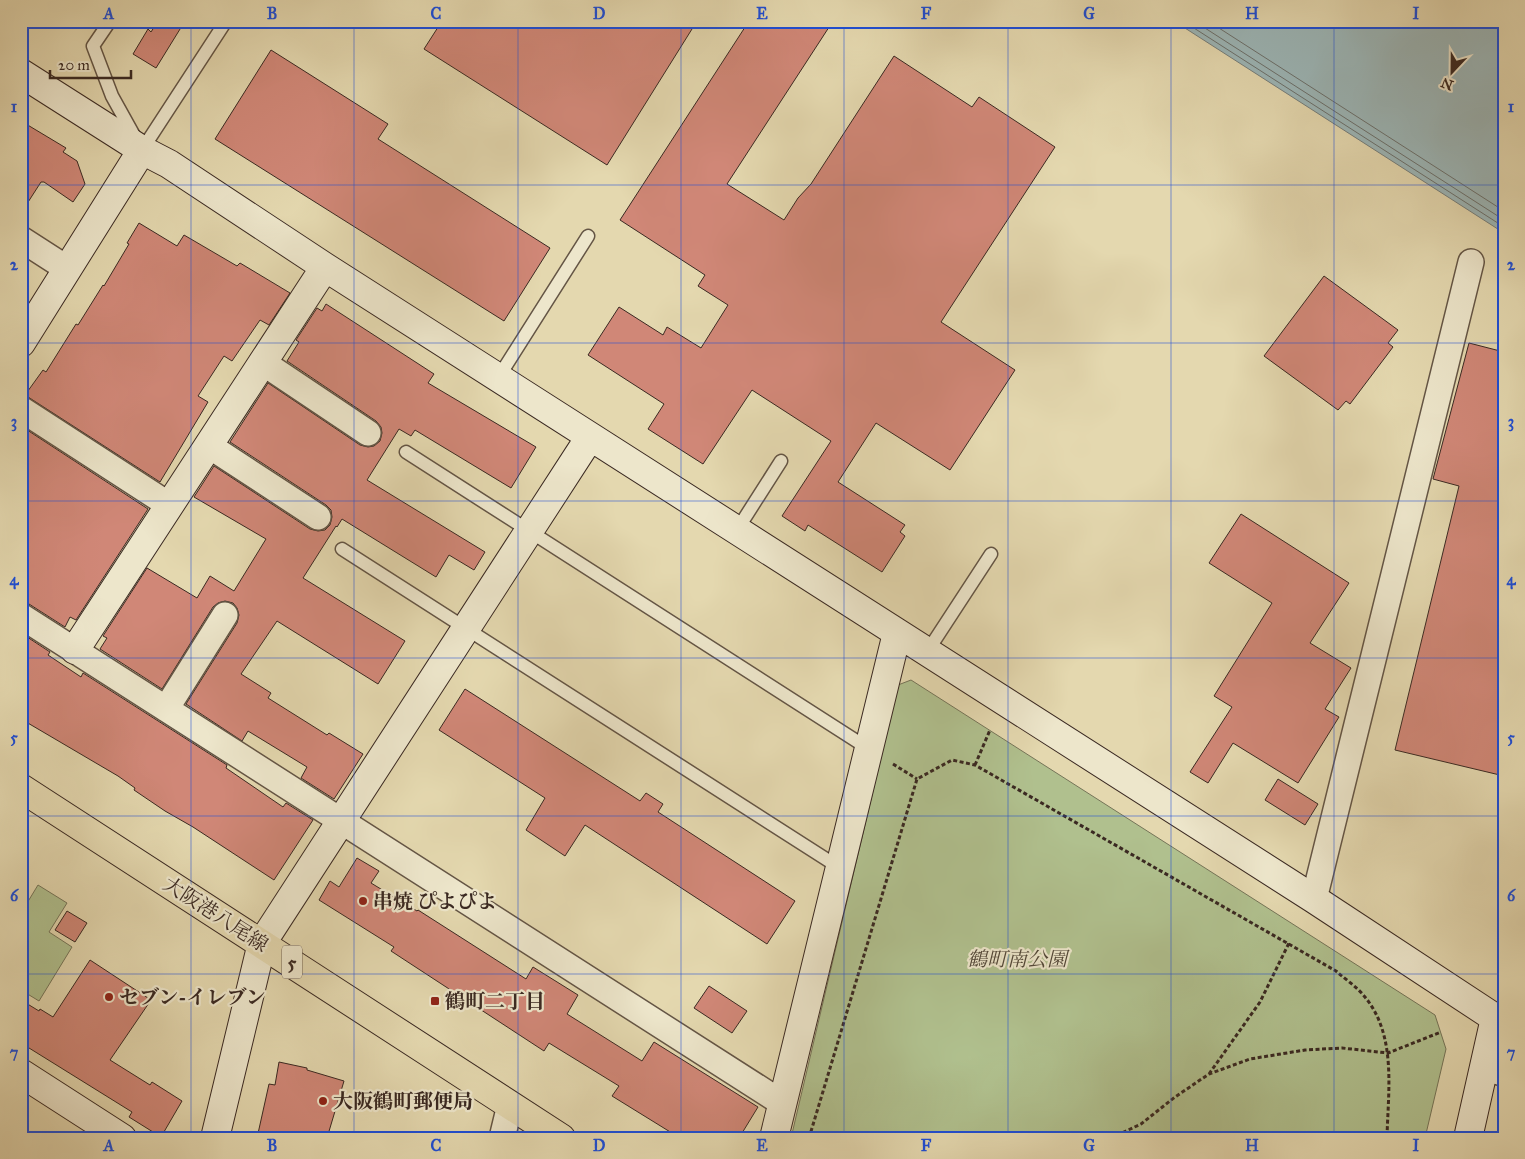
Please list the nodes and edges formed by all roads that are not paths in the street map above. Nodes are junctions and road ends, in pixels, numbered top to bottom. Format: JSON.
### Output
{"nodes":[{"id":1,"x":110,"y":21,"type":"edge"},
{"id":2,"x":226,"y":21,"type":"edge"},
{"id":3,"x":21,"y":73,"type":"edge"},
{"id":4,"x":142,"y":150,"type":"junction"},
{"id":5,"x":588,"y":236,"type":"dead end"},
{"id":6,"x":21,"y":239,"type":"edge"},
{"id":7,"x":1471,"y":262,"type":"dead end"},
{"id":8,"x":325,"y":267,"type":"junction"},
{"id":9,"x":66,"y":268,"type":"junction"},
{"id":10,"x":21,"y":342,"type":"edge"},
{"id":11,"x":262,"y":362,"type":"junction"},
{"id":12,"x":498,"y":378,"type":"junction"},
{"id":13,"x":21,"y":409,"type":"edge"},
{"id":14,"x":368,"y":432,"type":"dead end"},
{"id":15,"x":590,"y":437,"type":"junction"},
{"id":16,"x":208,"y":445,"type":"junction"},
{"id":17,"x":406,"y":452,"type":"dead end"},
{"id":18,"x":781,"y":461,"type":"dead end"},
{"id":19,"x":169,"y":505,"type":"junction"},
{"id":20,"x":318,"y":517,"type":"dead end"},
{"id":21,"x":737,"y":530,"type":"junction"},
{"id":22,"x":529,"y":531,"type":"junction"},
{"id":23,"x":342,"y":549,"type":"dead end"},
{"id":24,"x":991,"y":554,"type":"dead end"},
{"id":25,"x":21,"y":616,"type":"edge"},
{"id":26,"x":225,"y":616,"type":"dead end"},
{"id":27,"x":465,"y":629,"type":"junction"},
{"id":28,"x":897,"y":633,"type":"junction"},
{"id":29,"x":75,"y":650,"type":"junction"},
{"id":30,"x":927,"y":652,"type":"junction"},
{"id":31,"x":166,"y":709,"type":"junction"},
{"id":32,"x":869,"y":749,"type":"junction"},
{"id":33,"x":21,"y":788,"type":"edge"},
{"id":34,"x":341,"y":821,"type":"junction"},
{"id":35,"x":840,"y":868,"type":"junction"},
{"id":36,"x":1314,"y":900,"type":"junction"},
{"id":37,"x":262,"y":943,"type":"junction"},
{"id":38,"x":21,"y":1073,"type":"edge"},
{"id":39,"x":1493,"y":1078,"type":"edge"},
{"id":40,"x":782,"y":1103,"type":"junction"},
{"id":41,"x":510,"y":1105,"type":"junction"},
{"id":42,"x":122,"y":1138,"type":"edge"},
{"id":43,"x":215,"y":1138,"type":"edge"},
{"id":44,"x":502,"y":1138,"type":"edge"},
{"id":45,"x":561,"y":1138,"type":"edge"},
{"id":46,"x":774,"y":1138,"type":"edge"},
{"id":47,"x":1468,"y":1138,"type":"edge"}],
"edges":[{"from":1,"to":4,"type":"lane"},
{"from":2,"to":4,"type":"lane"},
{"from":3,"to":4,"type":"street"},
{"from":4,"to":8,"type":"street"},
{"from":4,"to":9,"type":"street"},
{"from":5,"to":12,"type":"lane"},
{"from":6,"to":9,"type":"street"},
{"from":7,"to":36,"type":"street"},
{"from":8,"to":11,"type":"street"},
{"from":8,"to":12,"type":"street"},
{"from":9,"to":10,"type":"street"},
{"from":11,"to":14,"type":"street"},
{"from":11,"to":16,"type":"street"},
{"from":12,"to":15,"type":"street"},
{"from":13,"to":19,"type":"street"},
{"from":15,"to":21,"type":"street"},
{"from":15,"to":22,"type":"street"},
{"from":16,"to":19,"type":"street"},
{"from":16,"to":20,"type":"street"},
{"from":17,"to":22,"type":"lane"},
{"from":18,"to":21,"type":"lane"},
{"from":19,"to":29,"type":"street"},
{"from":21,"to":28,"type":"street"},
{"from":22,"to":27,"type":"street"},
{"from":22,"to":32,"type":"lane"},
{"from":23,"to":27,"type":"lane"},
{"from":24,"to":30,"type":"lane"},
{"from":25,"to":29,"type":"street"},
{"from":26,"to":31,"type":"street"},
{"from":27,"to":34,"type":"street"},
{"from":27,"to":35,"type":"lane"},
{"from":28,"to":30,"type":"street"},
{"from":28,"to":32,"type":"street"},
{"from":29,"to":31,"type":"street"},
{"from":30,"to":36,"type":"street"},
{"from":31,"to":34,"type":"street"},
{"from":32,"to":35,"type":"street"},
{"from":33,"to":37,"type":"main road","name":"大阪港八尾線","number":"5"},
{"from":34,"to":37,"type":"street"},
{"from":34,"to":40,"type":"street"},
{"from":35,"to":40,"type":"street"},
{"from":36,"to":39,"type":"street"},
{"from":37,"to":41,"type":"main road","name":"大阪港八尾線","number":"5"},
{"from":37,"to":43,"type":"street"},
{"from":38,"to":42,"type":"street"},
{"from":39,"to":47,"type":"street"},
{"from":40,"to":46,"type":"street"},
{"from":41,"to":44,"type":"street"},
{"from":41,"to":45,"type":"main road","name":"大阪港八尾線","number":"5"}]}
